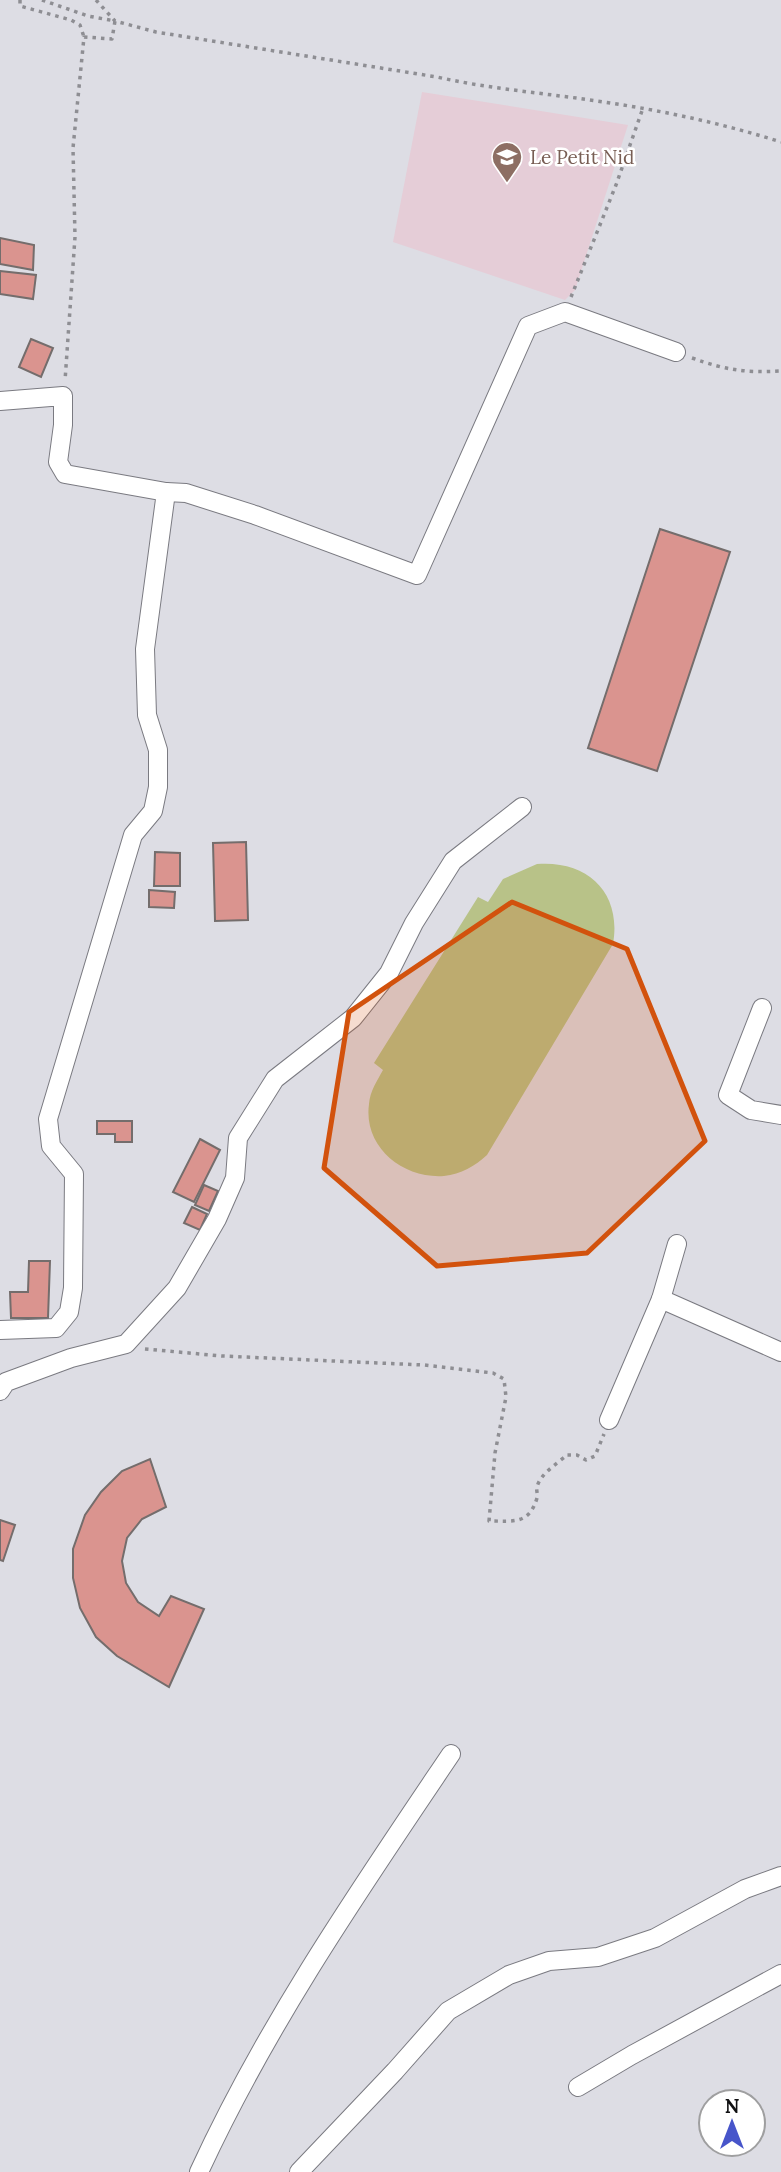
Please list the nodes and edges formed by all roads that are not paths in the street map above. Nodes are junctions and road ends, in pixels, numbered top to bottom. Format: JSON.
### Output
{"nodes":[{"id":1,"x":676,"y":352,"type":"road end"},
{"id":2,"x":0,"y":401,"type":"edge"},
{"id":3,"x":166,"y":492,"type":"junction"},
{"id":4,"x":522,"y":807,"type":"dead end"},
{"id":5,"x":762,"y":1008,"type":"dead end"},
{"id":6,"x":781,"y":1115,"type":"edge"},
{"id":7,"x":677,"y":1244,"type":"dead end"},
{"id":8,"x":661,"y":1299,"type":"junction"},
{"id":9,"x":0,"y":1330,"type":"edge"},
{"id":10,"x":781,"y":1352,"type":"edge"},
{"id":11,"x":0,"y":1391,"type":"edge"},
{"id":12,"x":609,"y":1420,"type":"road end"},
{"id":13,"x":452,"y":1754,"type":"dead end"},
{"id":14,"x":781,"y":1876,"type":"edge"},
{"id":15,"x":781,"y":1975,"type":"edge"},
{"id":16,"x":578,"y":2087,"type":"dead end"},
{"id":17,"x":199,"y":2172,"type":"edge"},
{"id":18,"x":299,"y":2172,"type":"edge"}],
"edges":[{"from":1,"to":3,"type":"street"},
{"from":2,"to":3,"type":"street"},
{"from":3,"to":9,"type":"street"},
{"from":4,"to":11,"type":"street"},
{"from":5,"to":6,"type":"street"},
{"from":7,"to":8,"type":"street"},
{"from":8,"to":10,"type":"street"},
{"from":8,"to":12,"type":"street"},
{"from":13,"to":17,"type":"street"},
{"from":14,"to":18,"type":"street"},
{"from":15,"to":16,"type":"street"}]}
